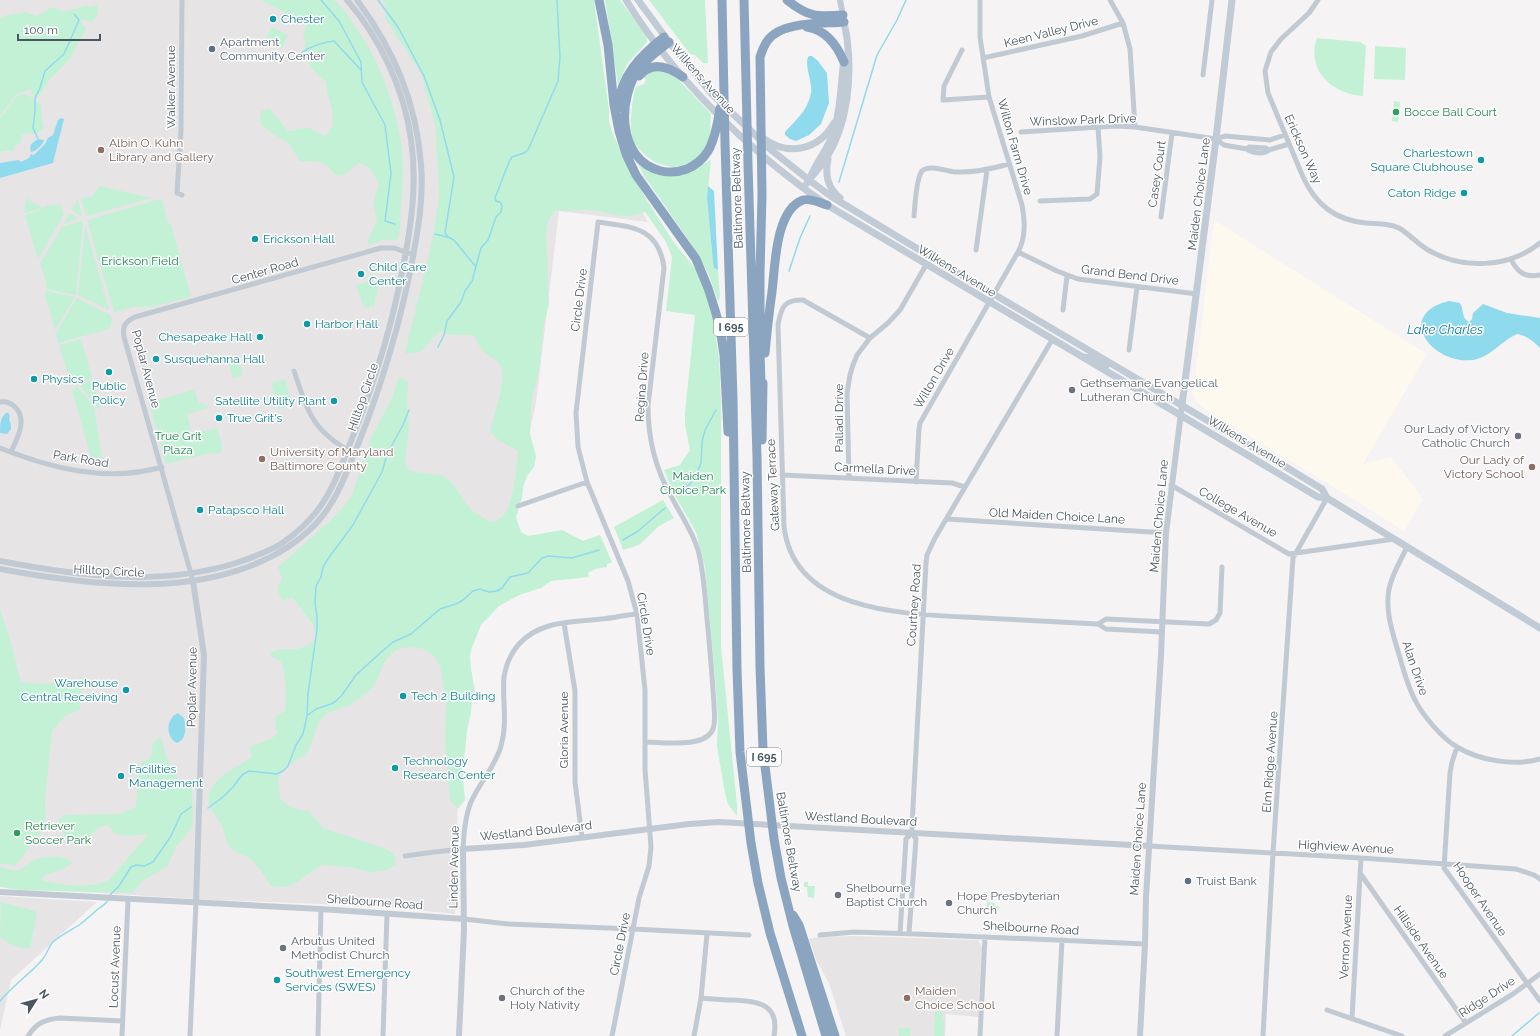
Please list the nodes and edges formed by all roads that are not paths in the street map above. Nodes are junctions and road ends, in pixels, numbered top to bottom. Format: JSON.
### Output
{"nodes":[{"id":1,"x":182,"y":0,"type":"edge"},
{"id":2,"x":347,"y":0,"type":"edge"},
{"id":3,"x":357,"y":0,"type":"edge"},
{"id":4,"x":599,"y":0,"type":"edge"},
{"id":5,"x":626,"y":0,"type":"edge"},
{"id":6,"x":638,"y":0,"type":"edge"},
{"id":7,"x":722,"y":0,"type":"edge"},
{"id":8,"x":744,"y":0,"type":"edge"},
{"id":9,"x":787,"y":0,"type":"edge"},
{"id":10,"x":840,"y":0,"type":"edge"},
{"id":11,"x":980,"y":0,"type":"edge"},
{"id":12,"x":1110,"y":0,"type":"edge"},
{"id":13,"x":1212,"y":0,"type":"edge"},
{"id":14,"x":1232,"y":0,"type":"edge"},
{"id":15,"x":1318,"y":0,"type":"edge"},
{"id":16,"x":843,"y":18,"type":"junction"},
{"id":17,"x":1123,"y":23,"type":"junction"},
{"id":18,"x":798,"y":25,"type":"junction"},
{"id":19,"x":666,"y":40,"type":"junction"},
{"id":20,"x":658,"y":46,"type":"junction"},
{"id":21,"x":962,"y":50,"type":"dead end"},
{"id":22,"x":983,"y":58,"type":"junction"},
{"id":23,"x":844,"y":62,"type":"junction"},
{"id":24,"x":1204,"y":75,"type":"dead end"},
{"id":25,"x":683,"y":77,"type":"junction"},
{"id":26,"x":724,"y":82,"type":"junction"},
{"id":27,"x":989,"y":96,"type":"junction"},
{"id":28,"x":838,"y":114,"type":"junction"},
{"id":29,"x":736,"y":117,"type":"junction"},
{"id":30,"x":1098,"y":127,"type":"junction"},
{"id":31,"x":1134,"y":127,"type":"junction"},
{"id":32,"x":622,"y":130,"type":"junction"},
{"id":33,"x":1021,"y":132,"type":"dead end"},
{"id":34,"x":1172,"y":133,"type":"junction"},
{"id":35,"x":1285,"y":135,"type":"junction"},
{"id":36,"x":1216,"y":139,"type":"junction"},
{"id":37,"x":1289,"y":144,"type":"junction"},
{"id":38,"x":828,"y":156,"type":"junction"},
{"id":39,"x":1009,"y":164,"type":"junction"},
{"id":40,"x":987,"y":170,"type":"junction"},
{"id":41,"x":809,"y":180,"type":"junction"},
{"id":42,"x":803,"y":188,"type":"junction"},
{"id":43,"x":182,"y":195,"type":"dead end"},
{"id":44,"x":1040,"y":201,"type":"dead end"},
{"id":45,"x":827,"y":205,"type":"junction"},
{"id":46,"x":858,"y":212,"type":"junction"},
{"id":47,"x":914,"y":216,"type":"dead end"},
{"id":48,"x":1161,"y":217,"type":"dead end"},
{"id":49,"x":598,"y":222,"type":"joint"},
{"id":50,"x":1540,"y":243,"type":"edge"},
{"id":51,"x":976,"y":250,"type":"dead end"},
{"id":52,"x":406,"y":252,"type":"junction"},
{"id":53,"x":1018,"y":252,"type":"junction"},
{"id":54,"x":414,"y":255,"type":"junction"},
{"id":55,"x":1511,"y":259,"type":"junction"},
{"id":56,"x":926,"y":265,"type":"junction"},
{"id":57,"x":1540,"y":274,"type":"edge"},
{"id":58,"x":1067,"y":276,"type":"junction"},
{"id":59,"x":1137,"y":287,"type":"junction"},
{"id":60,"x":995,"y":294,"type":"junction"},
{"id":61,"x":1197,"y":294,"type":"junction"},
{"id":62,"x":990,"y":303,"type":"junction"},
{"id":63,"x":1063,"y":310,"type":"dead end"},
{"id":64,"x":124,"y":325,"type":"joint"},
{"id":65,"x":870,"y":338,"type":"junction"},
{"id":66,"x":1052,"y":340,"type":"junction"},
{"id":67,"x":1129,"y":350,"type":"dead end"},
{"id":68,"x":1080,"y":356,"type":"junction"},
{"id":69,"x":294,"y":371,"type":"dead end"},
{"id":70,"x":762,"y":389,"type":"junction"},
{"id":71,"x":0,"y":402,"type":"edge"},
{"id":72,"x":1182,"y":405,"type":"junction"},
{"id":73,"x":1181,"y":415,"type":"junction"},
{"id":74,"x":0,"y":448,"type":"edge"},
{"id":75,"x":348,"y":450,"type":"junction"},
{"id":76,"x":11,"y":452,"type":"junction"},
{"id":77,"x":354,"y":454,"type":"junction"},
{"id":78,"x":757,"y":457,"type":"junction"},
{"id":79,"x":162,"y":467,"type":"junction"},
{"id":80,"x":782,"y":475,"type":"junction"},
{"id":81,"x":849,"y":478,"type":"junction"},
{"id":82,"x":587,"y":482,"type":"junction"},
{"id":83,"x":916,"y":482,"type":"junction"},
{"id":84,"x":1171,"y":485,"type":"junction"},
{"id":85,"x":965,"y":487,"type":"junction"},
{"id":86,"x":1327,"y":498,"type":"junction"},
{"id":87,"x":518,"y":506,"type":"dead end"},
{"id":88,"x":734,"y":511,"type":"junction"},
{"id":89,"x":947,"y":519,"type":"junction"},
{"id":90,"x":1166,"y":533,"type":"junction"},
{"id":91,"x":1394,"y":540,"type":"junction"},
{"id":92,"x":1407,"y":547,"type":"junction"},
{"id":93,"x":1295,"y":552,"type":"junction"},
{"id":94,"x":0,"y":562,"type":"edge"},
{"id":95,"x":1222,"y":567,"type":"dead end"},
{"id":96,"x":0,"y":569,"type":"edge"},
{"id":97,"x":192,"y":574,"type":"junction"},
{"id":98,"x":193,"y":581,"type":"junction"},
{"id":99,"x":637,"y":614,"type":"junction"},
{"id":100,"x":923,"y":614,"type":"junction"},
{"id":101,"x":564,"y":622,"type":"junction"},
{"id":102,"x":1162,"y":622,"type":"junction"},
{"id":103,"x":1098,"y":624,"type":"junction"},
{"id":104,"x":1540,"y":628,"type":"edge"},
{"id":105,"x":1162,"y":632,"type":"junction"},
{"id":106,"x":645,"y":742,"type":"junction"},
{"id":107,"x":1457,"y":747,"type":"junction"},
{"id":108,"x":1540,"y":759,"type":"edge"},
{"id":109,"x":650,"y":828,"type":"junction"},
{"id":110,"x":912,"y":833,"type":"junction"},
{"id":111,"x":582,"y":837,"type":"junction"},
{"id":112,"x":1149,"y":846,"type":"junction"},
{"id":113,"x":463,"y":850,"type":"junction"},
{"id":114,"x":1273,"y":853,"type":"junction"},
{"id":115,"x":405,"y":856,"type":"dead end"},
{"id":116,"x":1361,"y":858,"type":"junction"},
{"id":117,"x":1444,"y":863,"type":"junction"},
{"id":118,"x":1360,"y":873,"type":"junction"},
{"id":119,"x":1540,"y":879,"type":"edge"},
{"id":120,"x":0,"y":892,"type":"edge"},
{"id":121,"x":128,"y":900,"type":"junction"},
{"id":122,"x":196,"y":903,"type":"junction"},
{"id":123,"x":788,"y":905,"type":"junction"},
{"id":124,"x":321,"y":909,"type":"junction"},
{"id":125,"x":387,"y":914,"type":"junction"},
{"id":126,"x":464,"y":919,"type":"junction"},
{"id":127,"x":633,"y":928,"type":"junction"},
{"id":128,"x":900,"y":933,"type":"junction"},
{"id":129,"x":910,"y":933,"type":"junction"},
{"id":130,"x":707,"y":934,"type":"junction"},
{"id":131,"x":749,"y":935,"type":"dead end"},
{"id":132,"x":820,"y":935,"type":"dead end"},
{"id":133,"x":986,"y":937,"type":"junction"},
{"id":134,"x":1062,"y":940,"type":"junction"},
{"id":135,"x":1145,"y":944,"type":"junction"},
{"id":136,"x":1540,"y":974,"type":"edge"},
{"id":137,"x":1527,"y":983,"type":"junction"},
{"id":138,"x":701,"y":998,"type":"junction"},
{"id":139,"x":1540,"y":1001,"type":"edge"},
{"id":140,"x":1327,"y":1010,"type":"dead end"},
{"id":141,"x":1352,"y":1018,"type":"junction"},
{"id":142,"x":123,"y":1021,"type":"junction"},
{"id":143,"x":1466,"y":1023,"type":"junction"},
{"id":144,"x":28,"y":1036,"type":"edge"},
{"id":145,"x":122,"y":1036,"type":"edge"},
{"id":146,"x":190,"y":1036,"type":"edge"},
{"id":147,"x":318,"y":1036,"type":"edge"},
{"id":148,"x":383,"y":1036,"type":"edge"},
{"id":149,"x":459,"y":1036,"type":"edge"},
{"id":150,"x":612,"y":1036,"type":"edge"},
{"id":151,"x":694,"y":1036,"type":"edge"},
{"id":152,"x":774,"y":1036,"type":"edge"},
{"id":153,"x":802,"y":1036,"type":"edge"},
{"id":154,"x":826,"y":1036,"type":"edge"},
{"id":155,"x":835,"y":1036,"type":"edge"},
{"id":156,"x":980,"y":1036,"type":"edge"},
{"id":157,"x":1057,"y":1036,"type":"edge"},
{"id":158,"x":1140,"y":1036,"type":"edge"},
{"id":159,"x":1263,"y":1036,"type":"edge"},
{"id":160,"x":1402,"y":1036,"type":"edge"},
{"id":161,"x":1445,"y":1036,"type":"edge"}],
"edges":[{"from":1,"to":43,"type":"street","name":"Walker Avenue"},
{"from":2,"to":52,"type":"street","name":"Hilltop Circle"},
{"from":3,"to":54,"type":"street","name":"Hilltop Circle"},
{"from":4,"to":32,"type":"highway"},
{"from":5,"to":20,"type":"main road","name":"Wilkens Avenue"},
{"from":6,"to":19,"type":"main road","name":"Wilkens Avenue"},
{"from":7,"to":26,"type":"highway","name":"Baltimore Beltway","number":"I 695"},
{"from":8,"to":78,"type":"highway","name":"Baltimore Beltway","number":"I 695"},
{"from":9,"to":16,"type":"highway"},
{"from":10,"to":16,"type":"street"},
{"from":11,"to":22,"type":"street","name":"Wilton Farm Drive"},
{"from":12,"to":17,"type":"street"},
{"from":13,"to":24,"type":"street"},
{"from":14,"to":36,"type":"main road","name":"Maiden Choice Lane"},
{"from":15,"to":35,"type":"street","name":"Erickson Way"},
{"from":16,"to":18,"type":"highway"},
{"from":16,"to":23,"type":"main road"},
{"from":16,"to":38,"type":"main road"},
{"from":17,"to":22,"type":"street","name":"Keen Valley Drive"},
{"from":17,"to":31,"type":"street"},
{"from":18,"to":23,"type":"highway"},
{"from":18,"to":70,"type":"highway"},
{"from":19,"to":20,"type":"highway"},
{"from":19,"to":29,"type":"main road","name":"Wilkens Avenue"},
{"from":20,"to":25,"type":"main road","name":"Wilkens Avenue"},
{"from":20,"to":32,"type":"highway"},
{"from":21,"to":27,"type":"street"},
{"from":22,"to":27,"type":"street","name":"Wilton Farm Drive"},
{"from":23,"to":28,"type":"main road"},
{"from":25,"to":32,"type":"highway"},
{"from":25,"to":42,"type":"main road","name":"Wilkens Avenue"},
{"from":26,"to":32,"type":"highway"},
{"from":26,"to":88,"type":"highway","name":"Baltimore Beltway","number":"I 695"},
{"from":27,"to":39,"type":"street","name":"Wilton Farm Drive"},
{"from":28,"to":29,"type":"main road"},
{"from":28,"to":41,"type":"main road"},
{"from":29,"to":41,"type":"main road","name":"Wilkens Avenue"},
{"from":30,"to":31,"type":"street","name":"Winslow Park Drive"},
{"from":30,"to":33,"type":"street","name":"Winslow Park Drive"},
{"from":30,"to":44,"type":"street"},
{"from":31,"to":34,"type":"street","name":"Winslow Park Drive"},
{"from":32,"to":88,"type":"highway"},
{"from":34,"to":36,"type":"street","name":"Winslow Park Drive"},
{"from":34,"to":48,"type":"street","name":"Casey Court"},
{"from":35,"to":36,"type":"street","name":"Winslow Park Drive"},
{"from":35,"to":37,"type":"street","name":"Erickson Way"},
{"from":36,"to":37,"type":"street","name":"Winslow Park Drive"},
{"from":36,"to":61,"type":"main road","name":"Maiden Choice Lane"},
{"from":37,"to":55,"type":"street","name":"Erickson Way"},
{"from":38,"to":41,"type":"main road"},
{"from":38,"to":46,"type":"main road"},
{"from":39,"to":40,"type":"street"},
{"from":39,"to":53,"type":"street","name":"Wilton Farm Drive"},
{"from":40,"to":47,"type":"street"},
{"from":40,"to":51,"type":"street"},
{"from":41,"to":42,"type":"main road"},
{"from":41,"to":46,"type":"main road","name":"Wilkens Avenue"},
{"from":42,"to":45,"type":"main road","name":"Wilkens Avenue"},
{"from":45,"to":56,"type":"main road","name":"Wilkens Avenue"},
{"from":45,"to":70,"type":"highway"},
{"from":46,"to":60,"type":"main road","name":"Wilkens Avenue"},
{"from":49,"to":82,"type":"street","name":"Circle Drive"},
{"from":49,"to":106,"type":"street","name":"Regina Drive"},
{"from":50,"to":55,"type":"street","name":"Erickson Way"},
{"from":52,"to":54,"type":"street","name":"Center Road"},
{"from":52,"to":64,"type":"street","name":"Center Road"},
{"from":52,"to":75,"type":"street","name":"Hilltop Circle"},
{"from":53,"to":58,"type":"street","name":"Grand Bend Drive"},
{"from":53,"to":60,"type":"street","name":"Wilton Farm Drive"},
{"from":54,"to":77,"type":"street","name":"Hilltop Circle"},
{"from":55,"to":57,"type":"street"},
{"from":56,"to":62,"type":"main road","name":"Wilkens Avenue"},
{"from":56,"to":65,"type":"street","name":"Palladi Drive"},
{"from":58,"to":59,"type":"street","name":"Grand Bend Drive"},
{"from":58,"to":63,"type":"street"},
{"from":59,"to":61,"type":"street","name":"Grand Bend Drive"},
{"from":59,"to":67,"type":"street"},
{"from":60,"to":62,"type":"street","name":"Wilton Drive"},
{"from":60,"to":72,"type":"main road","name":"Wilkens Avenue"},
{"from":61,"to":72,"type":"main road","name":"Maiden Choice Lane"},
{"from":62,"to":66,"type":"main road","name":"Wilkens Avenue"},
{"from":62,"to":83,"type":"street","name":"Wilton Drive"},
{"from":64,"to":79,"type":"street","name":"Poplar Avenue"},
{"from":65,"to":80,"type":"street","name":"Gateway Terrace"},
{"from":65,"to":81,"type":"street","name":"Palladi Drive"},
{"from":66,"to":68,"type":"main road","name":"Wilkens Avenue"},
{"from":66,"to":85,"type":"street","name":"Courtney Road"},
{"from":68,"to":72,"type":"main road"},
{"from":68,"to":73,"type":"main road","name":"Wilkens Avenue"},
{"from":69,"to":75,"type":"street"},
{"from":70,"to":78,"type":"highway"},
{"from":71,"to":76,"type":"street"},
{"from":72,"to":73,"type":"street","name":"Maiden Choice Lane"},
{"from":72,"to":86,"type":"main road","name":"Wilkens Avenue"},
{"from":73,"to":84,"type":"street","name":"Maiden Choice Lane"},
{"from":73,"to":86,"type":"main road","name":"Wilkens Avenue"},
{"from":74,"to":76,"type":"street","name":"Park Road"},
{"from":75,"to":77,"type":"street"},
{"from":75,"to":97,"type":"street","name":"Hilltop Circle"},
{"from":76,"to":79,"type":"street","name":"Park Road"},
{"from":77,"to":98,"type":"street","name":"Hilltop Circle"},
{"from":78,"to":123,"type":"highway","name":"Baltimore Beltway","number":"I 695"},
{"from":79,"to":97,"type":"street","name":"Poplar Avenue"},
{"from":80,"to":81,"type":"street","name":"Carmella Drive"},
{"from":80,"to":100,"type":"street","name":"Gateway Terrace"},
{"from":81,"to":83,"type":"street","name":"Carmella Drive"},
{"from":82,"to":87,"type":"street"},
{"from":82,"to":99,"type":"street","name":"Circle Drive"},
{"from":83,"to":85,"type":"street","name":"Carmella Drive"},
{"from":84,"to":90,"type":"street","name":"Maiden Choice Lane"},
{"from":84,"to":93,"type":"street","name":"College Avenue"},
{"from":85,"to":89,"type":"street","name":"Courtney Road"},
{"from":86,"to":91,"type":"main road","name":"Wilkens Avenue"},
{"from":86,"to":93,"type":"street","name":"Elm Ridge Avenue"},
{"from":88,"to":153,"type":"highway","name":"Baltimore Beltway","number":"I 695"},
{"from":89,"to":90,"type":"street","name":"Old Maiden Choice Lane"},
{"from":89,"to":100,"type":"street","name":"Courtney Road"},
{"from":90,"to":102,"type":"street","name":"Maiden Choice Lane"},
{"from":91,"to":92,"type":"main road","name":"Wilkens Avenue"},
{"from":91,"to":93,"type":"street"},
{"from":92,"to":104,"type":"main road","name":"Wilkens Avenue"},
{"from":92,"to":107,"type":"street","name":"Alan Drive"},
{"from":93,"to":114,"type":"street","name":"Elm Ridge Avenue"},
{"from":94,"to":97,"type":"street","name":"Hilltop Circle"},
{"from":95,"to":102,"type":"street","name":"Gateway Terrace"},
{"from":96,"to":98,"type":"street","name":"Hilltop Circle"},
{"from":97,"to":98,"type":"street","name":"Poplar Avenue"},
{"from":98,"to":122,"type":"street","name":"Poplar Avenue"},
{"from":99,"to":101,"type":"street","name":"Linden Avenue"},
{"from":99,"to":106,"type":"street","name":"Circle Drive"},
{"from":100,"to":103,"type":"street","name":"Gateway Terrace"},
{"from":100,"to":110,"type":"street","name":"Courtney Road"},
{"from":101,"to":111,"type":"street","name":"Gloria Avenue"},
{"from":101,"to":113,"type":"street","name":"Linden Avenue"},
{"from":102,"to":103,"type":"street","name":"Gateway Terrace"},
{"from":102,"to":105,"type":"street","name":"Maiden Choice Lane"},
{"from":103,"to":105,"type":"street","name":"Gateway Terrace"},
{"from":105,"to":112,"type":"street","name":"Maiden Choice Lane"},
{"from":106,"to":109,"type":"street","name":"Circle Drive"},
{"from":107,"to":108,"type":"street","name":"Alan Drive"},
{"from":107,"to":117,"type":"street","name":"Hooper Avenue"},
{"from":109,"to":110,"type":"street","name":"Westland Boulevard"},
{"from":109,"to":111,"type":"street","name":"Westland Boulevard"},
{"from":109,"to":127,"type":"street","name":"Circle Drive"},
{"from":110,"to":112,"type":"street","name":"Westland Boulevard"},
{"from":110,"to":128,"type":"street","name":"Courtney Road"},
{"from":110,"to":129,"type":"street","name":"Courtney Road"},
{"from":111,"to":113,"type":"street","name":"Westland Boulevard"},
{"from":112,"to":114,"type":"street","name":"Highview Avenue"},
{"from":112,"to":135,"type":"street","name":"Maiden Choice Lane"},
{"from":113,"to":115,"type":"street","name":"Westland Boulevard"},
{"from":113,"to":126,"type":"street","name":"Linden Avenue"},
{"from":114,"to":116,"type":"street","name":"Highview Avenue"},
{"from":114,"to":159,"type":"street","name":"Elm Ridge Avenue"},
{"from":116,"to":117,"type":"street","name":"Highview Avenue"},
{"from":116,"to":118,"type":"street","name":"Vernon Avenue"},
{"from":117,"to":119,"type":"street","name":"Highview Avenue"},
{"from":117,"to":137,"type":"street","name":"Hooper Avenue"},
{"from":118,"to":141,"type":"street","name":"Vernon Avenue"},
{"from":118,"to":143,"type":"street","name":"Hillside Avenue"},
{"from":120,"to":121,"type":"street","name":"Shelbourne Road"},
{"from":121,"to":122,"type":"street","name":"Shelbourne Road"},
{"from":121,"to":142,"type":"street","name":"Locust Avenue"},
{"from":122,"to":124,"type":"street","name":"Shelbourne Road"},
{"from":122,"to":146,"type":"street","name":"Poplar Avenue"},
{"from":123,"to":154,"type":"highway","name":"Baltimore Beltway","number":"I 695"},
{"from":123,"to":155,"type":"highway"},
{"from":124,"to":125,"type":"street","name":"Shelbourne Road"},
{"from":124,"to":147,"type":"street"},
{"from":125,"to":126,"type":"street","name":"Shelbourne Road"},
{"from":125,"to":148,"type":"street"},
{"from":126,"to":127,"type":"street","name":"Shelbourne Road"},
{"from":126,"to":149,"type":"street","name":"Linden Avenue"},
{"from":127,"to":130,"type":"street","name":"Shelbourne Road"},
{"from":127,"to":150,"type":"street","name":"Circle Drive"},
{"from":128,"to":129,"type":"street","name":"Shelbourne Road"},
{"from":128,"to":132,"type":"street","name":"Shelbourne Road"},
{"from":129,"to":133,"type":"street","name":"Shelbourne Road"},
{"from":130,"to":131,"type":"street","name":"Shelbourne Road"},
{"from":130,"to":138,"type":"street"},
{"from":133,"to":134,"type":"street","name":"Shelbourne Road"},
{"from":133,"to":156,"type":"street"},
{"from":134,"to":135,"type":"street","name":"Shelbourne Road"},
{"from":134,"to":157,"type":"street"},
{"from":135,"to":158,"type":"street","name":"Maiden Choice Lane"},
{"from":136,"to":137,"type":"street","name":"Ridge Drive"},
{"from":137,"to":139,"type":"street","name":"Hooper Avenue"},
{"from":137,"to":143,"type":"street","name":"Ridge Drive"},
{"from":138,"to":151,"type":"street"},
{"from":138,"to":152,"type":"street"},
{"from":140,"to":141,"type":"street"},
{"from":141,"to":160,"type":"street"},
{"from":142,"to":144,"type":"street"},
{"from":142,"to":145,"type":"street","name":"Locust Avenue"},
{"from":143,"to":161,"type":"street","name":"Ridge Drive"}]}
